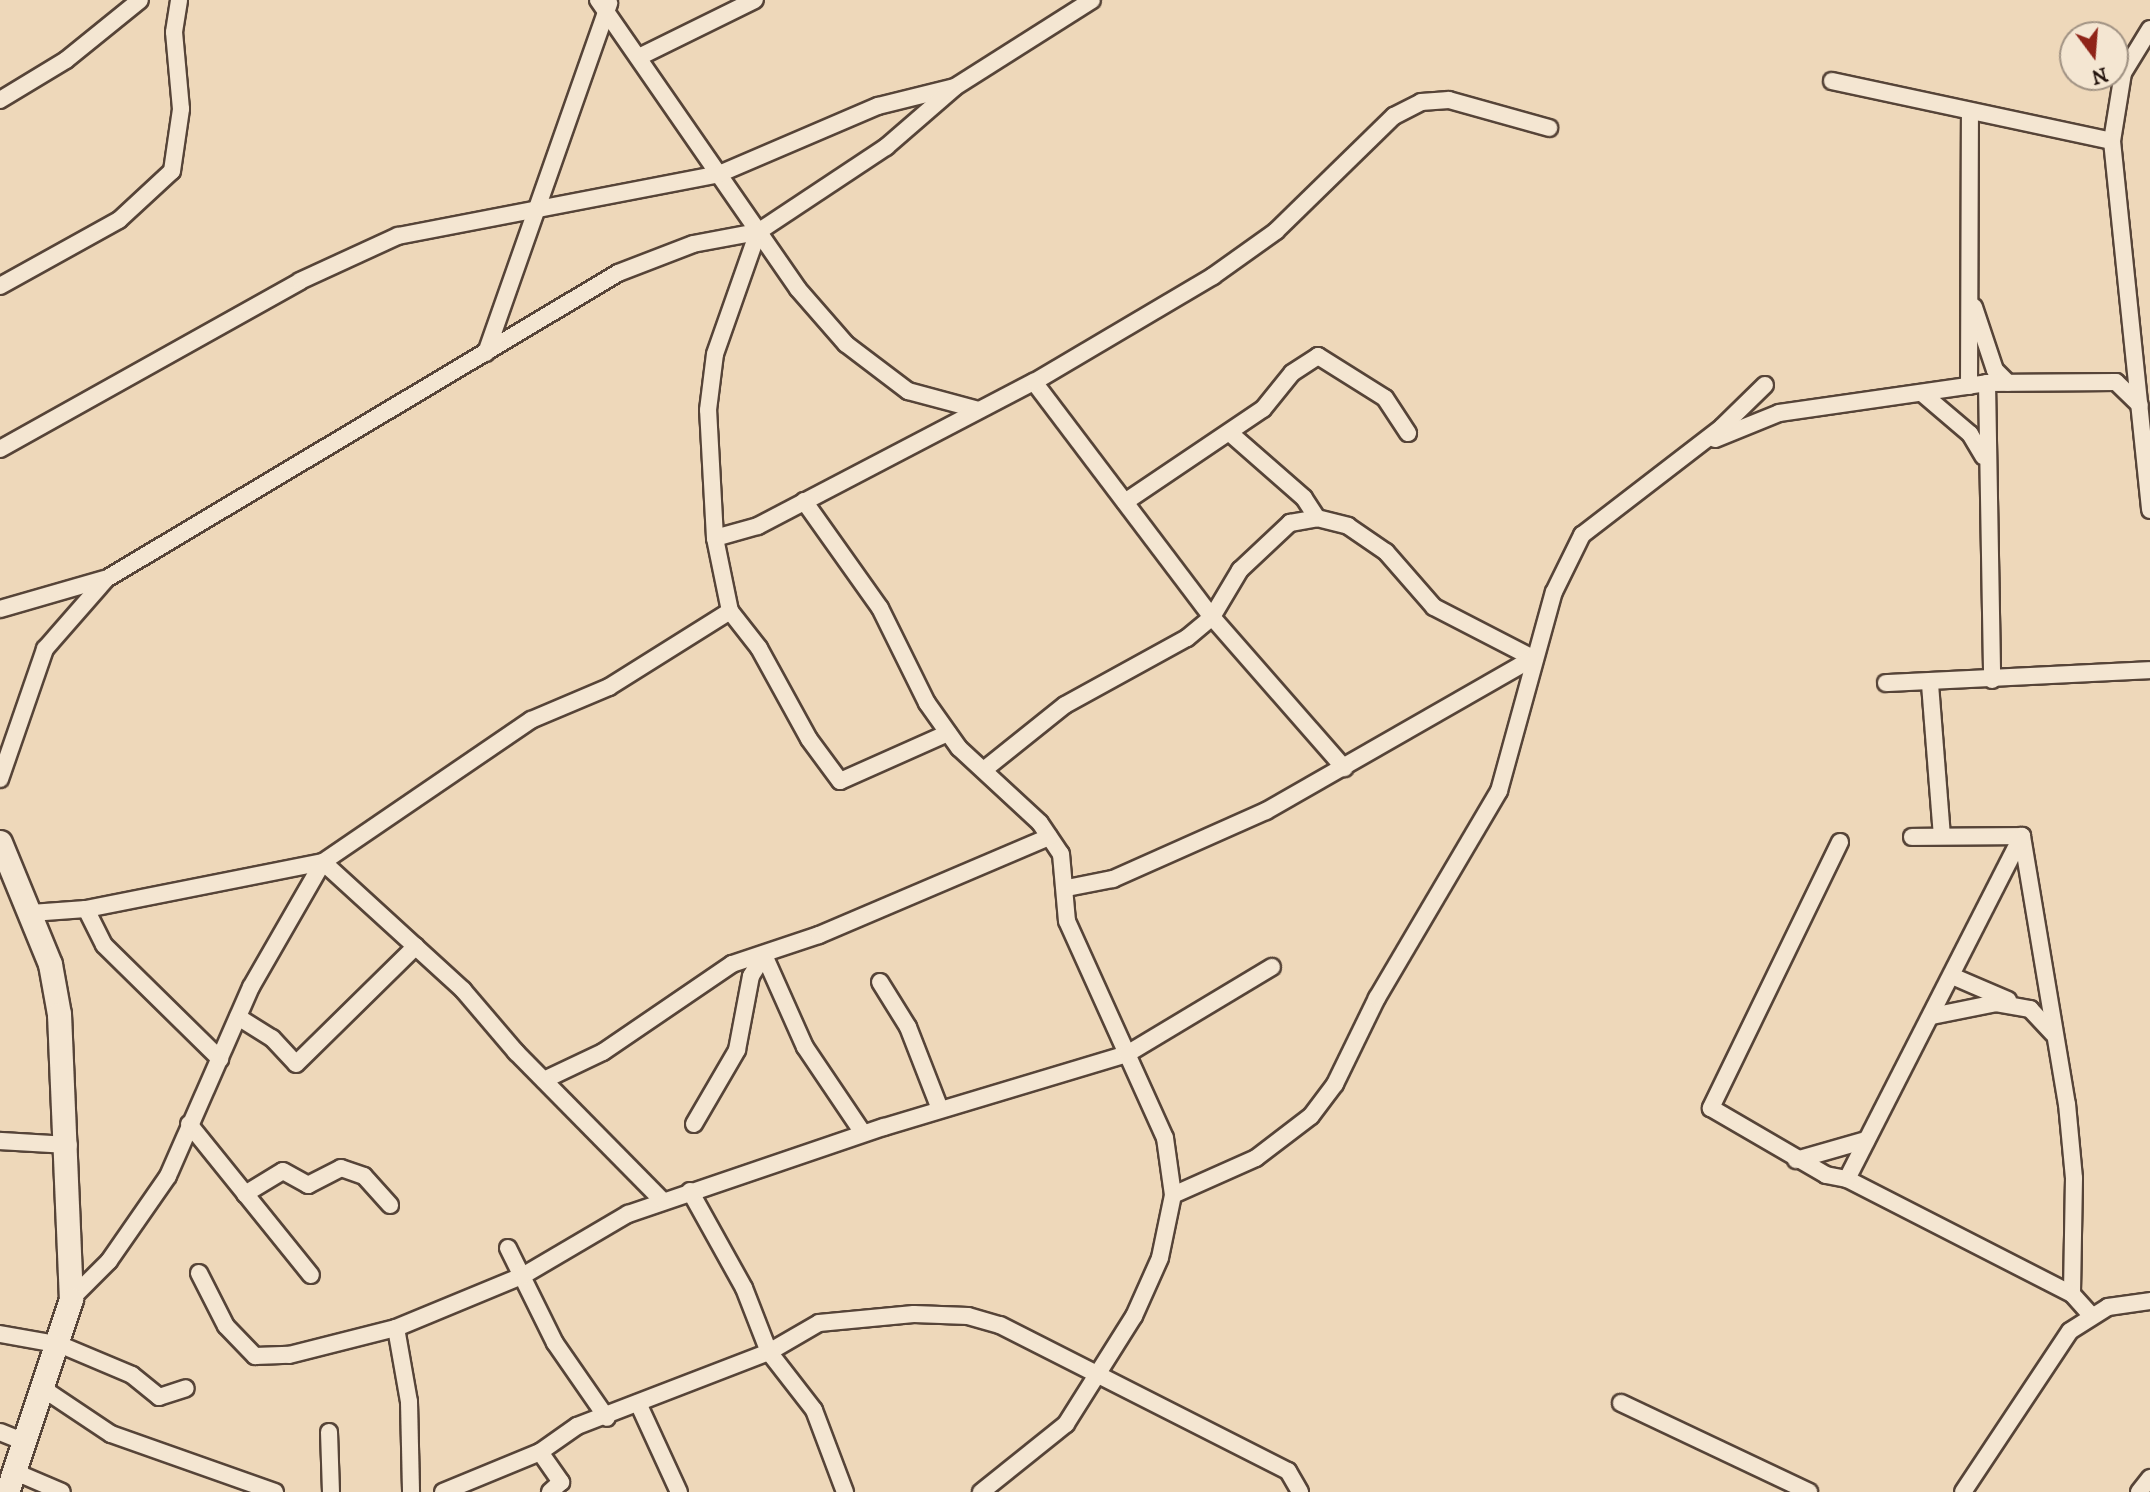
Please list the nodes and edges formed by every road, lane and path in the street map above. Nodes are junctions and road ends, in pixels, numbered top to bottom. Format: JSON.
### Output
{"nodes":[{"id":1,"x":140,"y":0,"type":"edge"},
{"id":2,"x":179,"y":0,"type":"edge"},
{"id":3,"x":755,"y":0,"type":"edge"},
{"id":4,"x":1092,"y":0,"type":"edge"},
{"id":5,"x":605,"y":3,"type":"edge"},
{"id":6,"x":2150,"y":29,"type":"edge"},
{"id":7,"x":639,"y":57,"type":"junction"},
{"id":8,"x":1832,"y":81,"type":"dead end"},
{"id":9,"x":955,"y":88,"type":"junction"},
{"id":10,"x":0,"y":100,"type":"edge"},
{"id":11,"x":1970,"y":113,"type":"junction"},
{"id":12,"x":1549,"y":128,"type":"dead end"},
{"id":13,"x":2112,"y":141,"type":"junction"},
{"id":14,"x":719,"y":174,"type":"junction"},
{"id":15,"x":534,"y":207,"type":"junction"},
{"id":16,"x":758,"y":232,"type":"junction"},
{"id":17,"x":1967,"y":284,"type":"junction"},
{"id":18,"x":0,"y":286,"type":"edge"},
{"id":19,"x":486,"y":354,"type":"junction"},
{"id":20,"x":2135,"y":355,"type":"junction"},
{"id":21,"x":1034,"y":382,"type":"junction"},
{"id":22,"x":2116,"y":382,"type":"junction"},
{"id":23,"x":1987,"y":383,"type":"junction"},
{"id":24,"x":2008,"y":383,"type":"junction"},
{"id":25,"x":1765,"y":385,"type":"dead end"},
{"id":26,"x":1969,"y":386,"type":"junction"},
{"id":27,"x":1923,"y":394,"type":"junction"},
{"id":28,"x":2140,"y":405,"type":"junction"},
{"id":29,"x":979,"y":410,"type":"junction"},
{"id":30,"x":1408,"y":433,"type":"dead end"},
{"id":31,"x":1231,"y":434,"type":"junction"},
{"id":32,"x":1700,"y":445,"type":"junction"},
{"id":33,"x":0,"y":449,"type":"edge"},
{"id":34,"x":1984,"y":458,"type":"junction"},
{"id":35,"x":804,"y":501,"type":"junction"},
{"id":36,"x":1125,"y":502,"type":"junction"},
{"id":37,"x":2150,"y":510,"type":"edge"},
{"id":38,"x":1317,"y":518,"type":"junction"},
{"id":39,"x":715,"y":538,"type":"junction"},
{"id":40,"x":106,"y":579,"type":"junction"},
{"id":41,"x":0,"y":609,"type":"edge"},
{"id":42,"x":730,"y":611,"type":"junction"},
{"id":43,"x":1212,"y":617,"type":"junction"},
{"id":44,"x":1533,"y":659,"type":"junction"},
{"id":45,"x":2150,"y":670,"type":"edge"},
{"id":46,"x":1992,"y":680,"type":"junction"},
{"id":47,"x":1886,"y":683,"type":"dead end"},
{"id":48,"x":1930,"y":684,"type":"junction"},
{"id":49,"x":948,"y":733,"type":"junction"},
{"id":50,"x":1344,"y":768,"type":"junction"},
{"id":51,"x":985,"y":769,"type":"junction"},
{"id":52,"x":0,"y":779,"type":"edge"},
{"id":53,"x":2022,"y":835,"type":"junction"},
{"id":54,"x":1912,"y":836,"type":"dead end"},
{"id":55,"x":1941,"y":836,"type":"junction"},
{"id":56,"x":1049,"y":837,"type":"junction"},
{"id":57,"x":0,"y":842,"type":"edge"},
{"id":58,"x":1840,"y":842,"type":"dead end"},
{"id":59,"x":323,"y":862,"type":"junction"},
{"id":60,"x":1067,"y":888,"type":"junction"},
{"id":61,"x":86,"y":909,"type":"junction"},
{"id":62,"x":31,"y":913,"type":"junction"},
{"id":63,"x":416,"y":947,"type":"junction"},
{"id":64,"x":764,"y":955,"type":"junction"},
{"id":65,"x":1272,"y":967,"type":"dead end"},
{"id":66,"x":1952,"y":976,"type":"junction"},
{"id":67,"x":880,"y":982,"type":"dead end"},
{"id":68,"x":2030,"y":1009,"type":"junction"},
{"id":69,"x":1932,"y":1016,"type":"junction"},
{"id":70,"x":238,"y":1017,"type":"junction"},
{"id":71,"x":2054,"y":1034,"type":"junction"},
{"id":72,"x":1127,"y":1054,"type":"junction"},
{"id":73,"x":220,"y":1059,"type":"junction"},
{"id":74,"x":544,"y":1080,"type":"junction"},
{"id":75,"x":940,"y":1109,"type":"junction"},
{"id":76,"x":189,"y":1124,"type":"junction"},
{"id":77,"x":694,"y":1124,"type":"dead end"},
{"id":78,"x":863,"y":1133,"type":"junction"},
{"id":79,"x":1866,"y":1140,"type":"junction"},
{"id":80,"x":0,"y":1141,"type":"edge"},
{"id":81,"x":69,"y":1145,"type":"junction"},
{"id":82,"x":1796,"y":1160,"type":"junction"},
{"id":83,"x":1847,"y":1180,"type":"junction"},
{"id":84,"x":690,"y":1191,"type":"junction"},
{"id":85,"x":245,"y":1194,"type":"junction"},
{"id":86,"x":1173,"y":1195,"type":"junction"},
{"id":87,"x":663,"y":1201,"type":"junction"},
{"id":88,"x":390,"y":1205,"type":"dead end"},
{"id":89,"x":508,"y":1248,"type":"dead end"},
{"id":90,"x":199,"y":1273,"type":"dead end"},
{"id":91,"x":311,"y":1275,"type":"dead end"},
{"id":92,"x":524,"y":1275,"type":"junction"},
{"id":93,"x":2072,"y":1294,"type":"junction"},
{"id":94,"x":71,"y":1299,"type":"junction"},
{"id":95,"x":2150,"y":1301,"type":"edge"},
{"id":96,"x":2091,"y":1314,"type":"junction"},
{"id":97,"x":396,"y":1328,"type":"junction"},
{"id":98,"x":0,"y":1334,"type":"edge"},
{"id":99,"x":61,"y":1345,"type":"junction"},
{"id":100,"x":769,"y":1352,"type":"junction"},
{"id":101,"x":1100,"y":1378,"type":"junction"},
{"id":102,"x":42,"y":1388,"type":"junction"},
{"id":103,"x":186,"y":1388,"type":"dead end"},
{"id":104,"x":1621,"y":1403,"type":"dead end"},
{"id":105,"x":638,"y":1404,"type":"junction"},
{"id":106,"x":607,"y":1418,"type":"junction"},
{"id":107,"x":329,"y":1432,"type":"dead end"},
{"id":108,"x":10,"y":1436,"type":"edge"},
{"id":109,"x":540,"y":1452,"type":"junction"},
{"id":110,"x":2150,"y":1478,"type":"edge"},
{"id":111,"x":10,"y":1481,"type":"edge"},
{"id":112,"x":62,"y":1492,"type":"edge"},
{"id":113,"x":275,"y":1492,"type":"edge"},
{"id":114,"x":331,"y":1492,"type":"edge"},
{"id":115,"x":411,"y":1492,"type":"edge"},
{"id":116,"x":443,"y":1492,"type":"edge"},
{"id":117,"x":550,"y":1492,"type":"edge"},
{"id":118,"x":679,"y":1492,"type":"edge"},
{"id":119,"x":845,"y":1492,"type":"edge"},
{"id":120,"x":981,"y":1492,"type":"edge"},
{"id":121,"x":1300,"y":1492,"type":"edge"},
{"id":122,"x":1809,"y":1492,"type":"edge"},
{"id":123,"x":1963,"y":1492,"type":"edge"},
{"id":124,"x":2139,"y":1492,"type":"edge"}],
"edges":[{"from":1,"to":10,"type":"street"},
{"from":2,"to":18,"type":"street"},
{"from":3,"to":7,"type":"street"},
{"from":4,"to":9,"type":"street"},
{"from":5,"to":7,"type":"street"},
{"from":5,"to":15,"type":"street"},
{"from":6,"to":13,"type":"street"},
{"from":7,"to":14,"type":"street"},
{"from":8,"to":11,"type":"street"},
{"from":9,"to":14,"type":"street"},
{"from":9,"to":16,"type":"street"},
{"from":11,"to":13,"type":"street"},
{"from":11,"to":17,"type":"street"},
{"from":12,"to":21,"type":"street"},
{"from":13,"to":20,"type":"street"},
{"from":14,"to":15,"type":"street"},
{"from":14,"to":16,"type":"street"},
{"from":15,"to":19,"type":"street"},
{"from":15,"to":33,"type":"street"},
{"from":16,"to":19,"type":"street"},
{"from":16,"to":29,"type":"street"},
{"from":16,"to":39,"type":"street"},
{"from":17,"to":24,"type":"street"},
{"from":17,"to":26,"type":"street"},
{"from":19,"to":40,"type":"street"},
{"from":20,"to":22,"type":"street"},
{"from":20,"to":28,"type":"street"},
{"from":21,"to":29,"type":"street"},
{"from":21,"to":36,"type":"street"},
{"from":22,"to":24,"type":"street"},
{"from":22,"to":28,"type":"street"},
{"from":23,"to":24,"type":"street"},
{"from":23,"to":26,"type":"street"},
{"from":23,"to":34,"type":"street"},
{"from":25,"to":32,"type":"street"},
{"from":26,"to":27,"type":"street"},
{"from":27,"to":32,"type":"street"},
{"from":27,"to":34,"type":"street"},
{"from":28,"to":37,"type":"street"},
{"from":29,"to":35,"type":"street"},
{"from":30,"to":31,"type":"street"},
{"from":31,"to":36,"type":"street"},
{"from":31,"to":38,"type":"street"},
{"from":32,"to":44,"type":"street"},
{"from":34,"to":46,"type":"street"},
{"from":35,"to":39,"type":"street"},
{"from":35,"to":49,"type":"street"},
{"from":36,"to":43,"type":"street"},
{"from":38,"to":43,"type":"street"},
{"from":38,"to":44,"type":"street"},
{"from":39,"to":42,"type":"street"},
{"from":40,"to":41,"type":"street"},
{"from":40,"to":52,"type":"street"},
{"from":42,"to":49,"type":"street"},
{"from":42,"to":59,"type":"street"},
{"from":43,"to":50,"type":"street"},
{"from":43,"to":51,"type":"street"},
{"from":44,"to":50,"type":"street"},
{"from":44,"to":86,"type":"street"},
{"from":45,"to":46,"type":"street"},
{"from":46,"to":48,"type":"street"},
{"from":47,"to":48,"type":"street"},
{"from":48,"to":55,"type":"street"},
{"from":49,"to":51,"type":"street"},
{"from":50,"to":60,"type":"street"},
{"from":51,"to":56,"type":"street"},
{"from":53,"to":55,"type":"street"},
{"from":53,"to":66,"type":"street"},
{"from":53,"to":71,"type":"street"},
{"from":54,"to":55,"type":"street"},
{"from":56,"to":60,"type":"street"},
{"from":56,"to":64,"type":"street"},
{"from":57,"to":62,"type":"main road"},
{"from":58,"to":82,"type":"street"},
{"from":59,"to":61,"type":"street"},
{"from":59,"to":63,"type":"street"},
{"from":59,"to":70,"type":"street"},
{"from":60,"to":72,"type":"street"},
{"from":61,"to":62,"type":"street"},
{"from":61,"to":73,"type":"street"},
{"from":62,"to":81,"type":"main road"},
{"from":63,"to":70,"type":"street"},
{"from":63,"to":74,"type":"street"},
{"from":64,"to":74,"type":"street"},
{"from":64,"to":77,"type":"street"},
{"from":64,"to":78,"type":"street"},
{"from":65,"to":72,"type":"street"},
{"from":66,"to":68,"type":"street"},
{"from":66,"to":69,"type":"street"},
{"from":67,"to":75,"type":"street"},
{"from":68,"to":69,"type":"street"},
{"from":68,"to":71,"type":"street"},
{"from":69,"to":79,"type":"street"},
{"from":70,"to":73,"type":"street"},
{"from":71,"to":93,"type":"street"},
{"from":72,"to":75,"type":"street"},
{"from":72,"to":86,"type":"street"},
{"from":73,"to":76,"type":"street"},
{"from":74,"to":87,"type":"street"},
{"from":75,"to":78,"type":"street"},
{"from":76,"to":85,"type":"street"},
{"from":76,"to":94,"type":"street"},
{"from":78,"to":84,"type":"street"},
{"from":79,"to":82,"type":"street"},
{"from":79,"to":83,"type":"street"},
{"from":80,"to":81,"type":"street"},
{"from":81,"to":94,"type":"main road"},
{"from":82,"to":83,"type":"street"},
{"from":83,"to":93,"type":"street"},
{"from":84,"to":87,"type":"street"},
{"from":84,"to":100,"type":"street"},
{"from":85,"to":88,"type":"street"},
{"from":85,"to":91,"type":"street"},
{"from":86,"to":101,"type":"street"},
{"from":87,"to":92,"type":"street"},
{"from":89,"to":92,"type":"street"},
{"from":90,"to":97,"type":"street"},
{"from":92,"to":97,"type":"street"},
{"from":92,"to":106,"type":"street"},
{"from":93,"to":96,"type":"street"},
{"from":94,"to":99,"type":"main road"},
{"from":95,"to":96,"type":"street"},
{"from":96,"to":123,"type":"street"},
{"from":97,"to":115,"type":"street"},
{"from":98,"to":99,"type":"street"},
{"from":99,"to":102,"type":"main road"},
{"from":99,"to":103,"type":"street"},
{"from":100,"to":101,"type":"street"},
{"from":100,"to":105,"type":"street"},
{"from":100,"to":119,"type":"street"},
{"from":101,"to":120,"type":"street"},
{"from":101,"to":121,"type":"street"},
{"from":102,"to":108,"type":"main road"},
{"from":102,"to":113,"type":"street"},
{"from":104,"to":122,"type":"street"},
{"from":105,"to":106,"type":"street"},
{"from":105,"to":118,"type":"street"},
{"from":106,"to":109,"type":"street"},
{"from":107,"to":114,"type":"street"},
{"from":108,"to":111,"type":"main road"},
{"from":109,"to":116,"type":"street"},
{"from":109,"to":117,"type":"street"},
{"from":110,"to":124,"type":"street"},
{"from":111,"to":112,"type":"street"}]}
